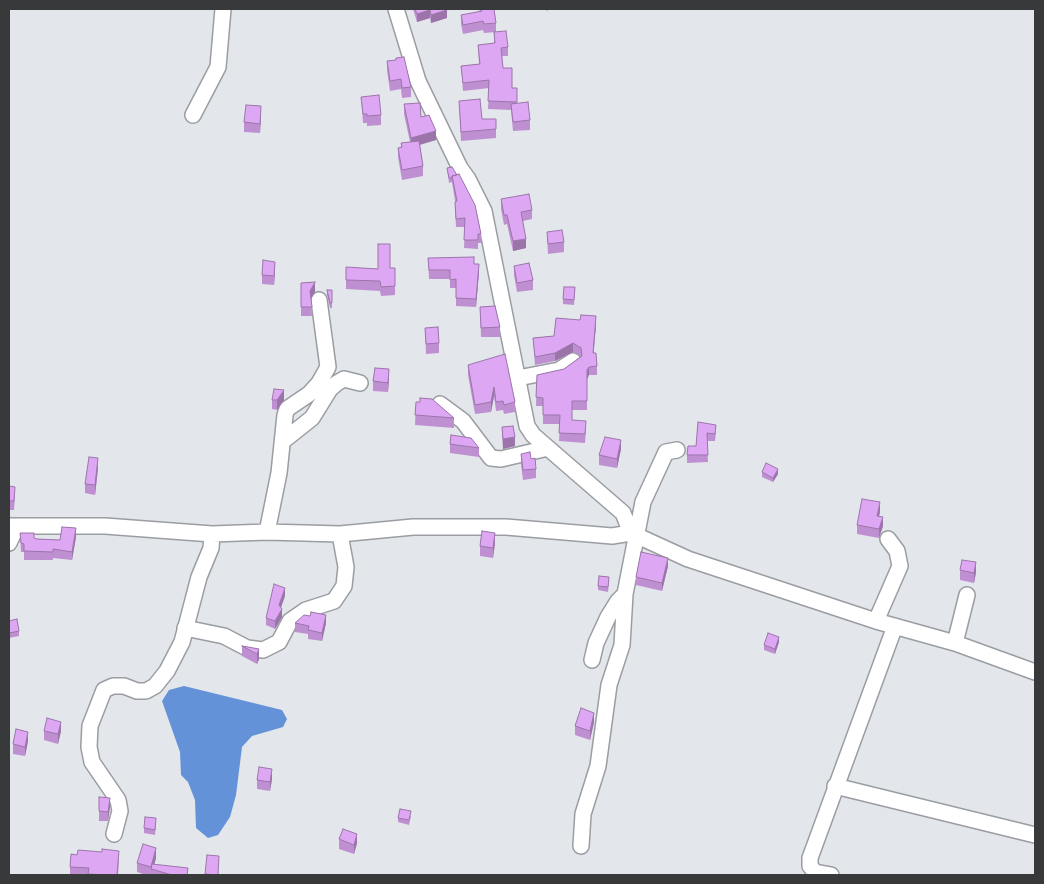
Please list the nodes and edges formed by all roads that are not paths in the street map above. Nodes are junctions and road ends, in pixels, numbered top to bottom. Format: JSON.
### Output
{"nodes":[{"id":1,"x":224,"y":9,"type":"edge"},
{"id":2,"x":396,"y":9,"type":"edge"},
{"id":3,"x":193,"y":115,"type":"dead end"},
{"id":4,"x":319,"y":300,"type":"dead end"},
{"id":5,"x":573,"y":361,"type":"edge"},
{"id":6,"x":518,"y":378,"type":"junction"},
{"id":7,"x":360,"y":383,"type":"dead end"},
{"id":8,"x":440,"y":404,"type":"edge"},
{"id":9,"x":283,"y":441,"type":"junction"},
{"id":10,"x":548,"y":448,"type":"junction"},
{"id":11,"x":677,"y":450,"type":"dead end"},
{"id":12,"x":13,"y":526,"type":"edge"},
{"id":13,"x":267,"y":532,"type":"junction"},
{"id":14,"x":212,"y":534,"type":"junction"},
{"id":15,"x":340,"y":534,"type":"junction"},
{"id":16,"x":635,"y":534,"type":"junction"},
{"id":17,"x":888,"y":538,"type":"dead end"},
{"id":18,"x":9,"y":543,"type":"edge"},
{"id":19,"x":626,"y":594,"type":"junction"},
{"id":20,"x":967,"y":595,"type":"dead end"},
{"id":21,"x":876,"y":621,"type":"junction"},
{"id":22,"x":895,"y":626,"type":"junction"},
{"id":23,"x":185,"y":628,"type":"junction"},
{"id":24,"x":955,"y":643,"type":"junction"},
{"id":25,"x":592,"y":660,"type":"dead end"},
{"id":26,"x":1035,"y":672,"type":"edge"},
{"id":27,"x":835,"y":786,"type":"junction"},
{"id":28,"x":114,"y":834,"type":"dead end"},
{"id":29,"x":1035,"y":835,"type":"edge"},
{"id":30,"x":582,"y":846,"type":"dead end"},
{"id":31,"x":831,"y":875,"type":"edge"}],
"edges":[{"from":1,"to":3,"type":"street"},
{"from":2,"to":6,"type":"street"},
{"from":4,"to":9,"type":"street"},
{"from":5,"to":6,"type":"street"},
{"from":6,"to":10,"type":"street"},
{"from":7,"to":9,"type":"street"},
{"from":8,"to":10,"type":"street"},
{"from":9,"to":13,"type":"street"},
{"from":10,"to":16,"type":"street"},
{"from":11,"to":16,"type":"street"},
{"from":12,"to":14,"type":"street"},
{"from":12,"to":18,"type":"street"},
{"from":13,"to":14,"type":"street"},
{"from":13,"to":15,"type":"street"},
{"from":14,"to":23,"type":"street"},
{"from":15,"to":16,"type":"street"},
{"from":15,"to":23,"type":"street"},
{"from":16,"to":19,"type":"street"},
{"from":16,"to":21,"type":"street"},
{"from":17,"to":21,"type":"street"},
{"from":19,"to":25,"type":"street"},
{"from":19,"to":30,"type":"street"},
{"from":20,"to":24,"type":"street"},
{"from":21,"to":22,"type":"street"},
{"from":22,"to":24,"type":"street"},
{"from":22,"to":27,"type":"street"},
{"from":23,"to":28,"type":"street"},
{"from":24,"to":26,"type":"street"},
{"from":27,"to":29,"type":"street"},
{"from":27,"to":31,"type":"street"}]}
